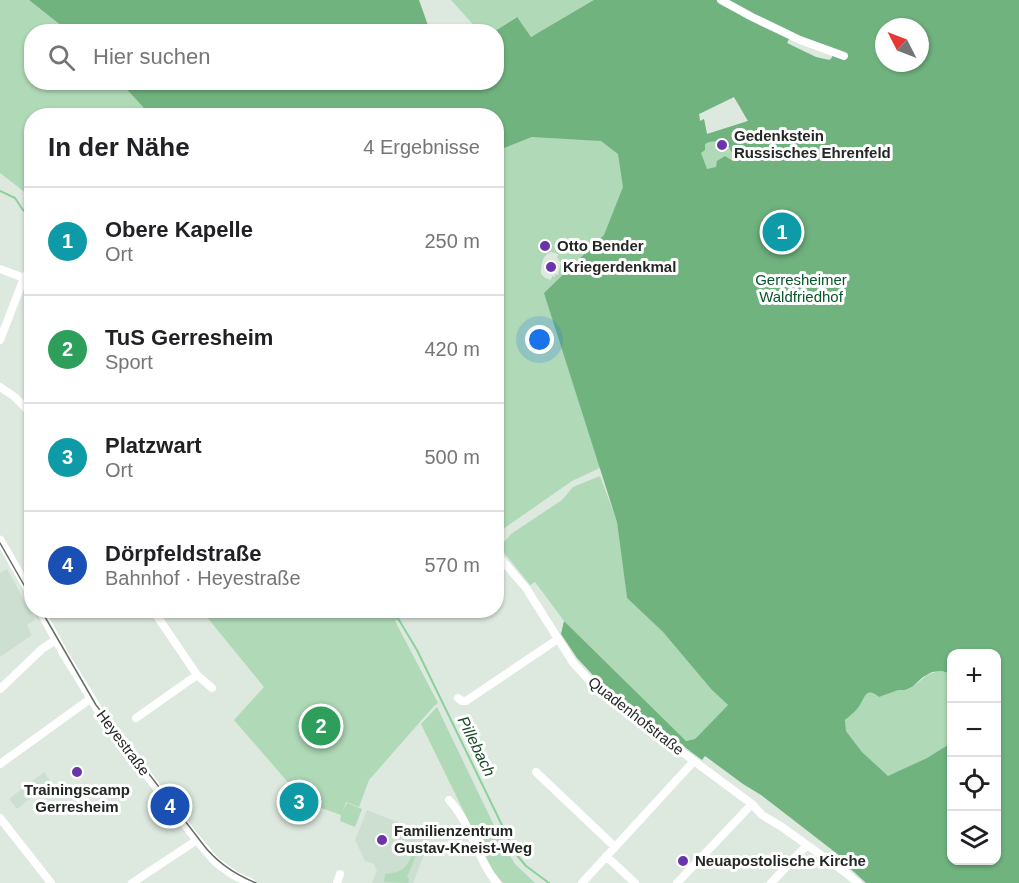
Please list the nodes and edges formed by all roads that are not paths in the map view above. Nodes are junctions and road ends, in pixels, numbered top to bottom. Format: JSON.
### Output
{"nodes":[{"id":1,"x":721,"y":0,"type":"edge"},
{"id":2,"x":844,"y":56,"type":"dead end"},
{"id":3,"x":0,"y":269,"type":"edge"},
{"id":4,"x":24,"y":278,"type":"joint"},
{"id":5,"x":0,"y":340,"type":"edge"},
{"id":6,"x":0,"y":387,"type":"edge"},
{"id":7,"x":24,"y":407,"type":"edge"},
{"id":8,"x":0,"y":540,"type":"edge"},
{"id":9,"x":504,"y":563,"type":"edge"},
{"id":10,"x":24,"y":581,"type":"edge"},
{"id":11,"x":44,"y":618,"type":"edge"},
{"id":12,"x":158,"y":618,"type":"edge"},
{"id":13,"x":558,"y":639,"type":"junction"},
{"id":14,"x":56,"y":640,"type":"junction"},
{"id":15,"x":197,"y":675,"type":"junction"},
{"id":16,"x":1,"y":686,"type":"edge"},
{"id":17,"x":212,"y":688,"type":"dead end"},
{"id":18,"x":458,"y":698,"type":"dead end"},
{"id":19,"x":90,"y":699,"type":"junction"},
{"id":20,"x":136,"y":718,"type":"dead end"},
{"id":21,"x":694,"y":761,"type":"junction"},
{"id":22,"x":0,"y":764,"type":"edge"},
{"id":23,"x":536,"y":772,"type":"dead end"},
{"id":24,"x":449,"y":800,"type":"dead end"},
{"id":25,"x":752,"y":804,"type":"junction"},
{"id":26,"x":0,"y":818,"type":"edge"},
{"id":27,"x":197,"y":840,"type":"junction"},
{"id":28,"x":807,"y":845,"type":"junction"},
{"id":29,"x":615,"y":847,"type":"junction"},
{"id":30,"x":606,"y":856,"type":"junction"},
{"id":31,"x":340,"y":874,"type":"dead end"},
{"id":32,"x":51,"y":883,"type":"edge"},
{"id":33,"x":132,"y":883,"type":"edge"},
{"id":34,"x":251,"y":883,"type":"edge"},
{"id":35,"x":337,"y":883,"type":"edge"},
{"id":36,"x":497,"y":883,"type":"edge"},
{"id":37,"x":582,"y":883,"type":"edge"},
{"id":38,"x":635,"y":883,"type":"edge"},
{"id":39,"x":677,"y":883,"type":"edge"},
{"id":40,"x":771,"y":883,"type":"edge"},
{"id":41,"x":858,"y":883,"type":"edge"}],
"edges":[{"from":1,"to":2,"type":"street"},
{"from":3,"to":4,"type":"street"},
{"from":4,"to":5,"type":"street"},
{"from":6,"to":7,"type":"street"},
{"from":8,"to":10,"type":"street"},
{"from":9,"to":13,"type":"street","name":"Quadenhofstraße"},
{"from":11,"to":14,"type":"street","name":"Heyestraße"},
{"from":12,"to":15,"type":"street"},
{"from":13,"to":18,"type":"street"},
{"from":13,"to":21,"type":"street","name":"Quadenhofstraße"},
{"from":14,"to":16,"type":"street"},
{"from":14,"to":19,"type":"street","name":"Heyestraße"},
{"from":15,"to":17,"type":"street"},
{"from":15,"to":20,"type":"street"},
{"from":19,"to":22,"type":"street"},
{"from":19,"to":27,"type":"street","name":"Heyestraße"},
{"from":21,"to":25,"type":"street","name":"Quadenhofstraße"},
{"from":21,"to":29,"type":"street"},
{"from":23,"to":29,"type":"street"},
{"from":24,"to":36,"type":"street"},
{"from":25,"to":28,"type":"street","name":"Quadenhofstraße"},
{"from":25,"to":39,"type":"street"},
{"from":26,"to":32,"type":"street"},
{"from":27,"to":33,"type":"street"},
{"from":27,"to":34,"type":"street","name":"Heyestraße"},
{"from":28,"to":40,"type":"street"},
{"from":28,"to":41,"type":"street","name":"Quadenhofstraße"},
{"from":29,"to":30,"type":"street"},
{"from":30,"to":37,"type":"street"},
{"from":30,"to":38,"type":"street"},
{"from":31,"to":35,"type":"street"}]}
